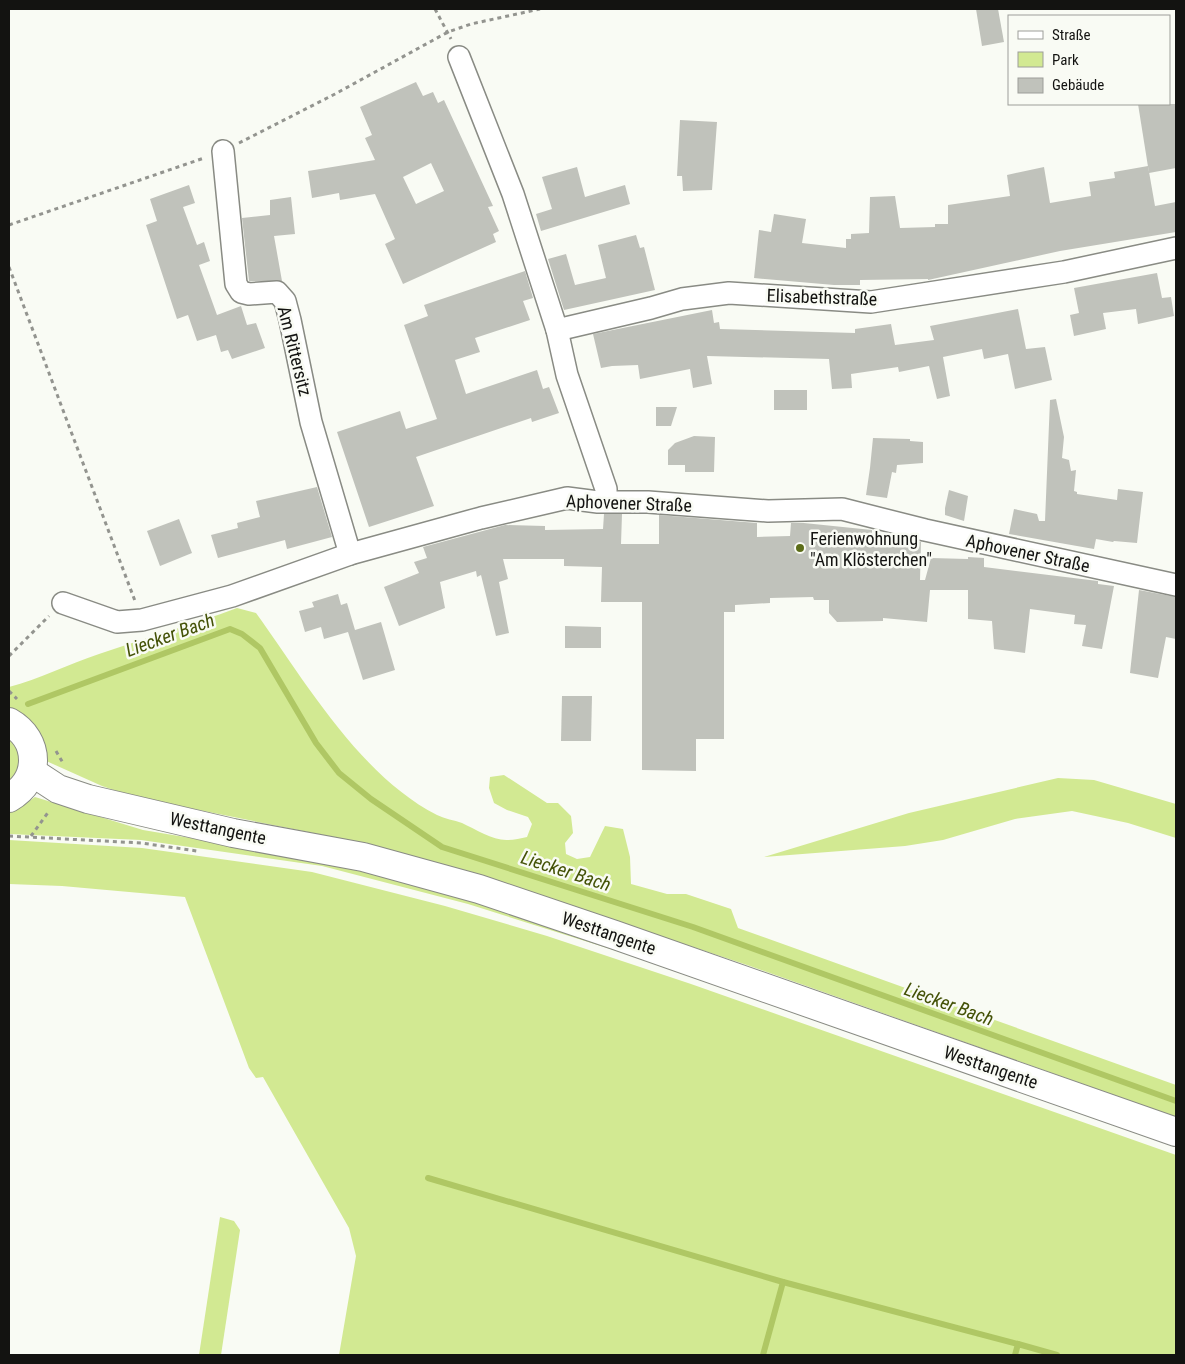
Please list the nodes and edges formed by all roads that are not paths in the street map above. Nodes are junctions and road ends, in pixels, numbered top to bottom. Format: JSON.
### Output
{"nodes":[{"id":1,"x":459,"y":57,"type":"road end"},
{"id":2,"x":223,"y":152,"type":"road end"},
{"id":3,"x":1176,"y":248,"type":"edge"},
{"id":4,"x":557,"y":330,"type":"junction"},
{"id":5,"x":606,"y":501,"type":"junction"},
{"id":6,"x":350,"y":554,"type":"junction"},
{"id":7,"x":1176,"y":585,"type":"edge"},
{"id":8,"x":63,"y":603,"type":"road end"},
{"id":9,"x":9,"y":722,"type":"edge"},
{"id":10,"x":32,"y":772,"type":"junction"},
{"id":11,"x":9,"y":798,"type":"edge"},
{"id":12,"x":1176,"y":1132,"type":"edge"}],
"edges":[{"from":1,"to":4,"type":"street"},
{"from":2,"to":6,"type":"street","name":"Am Rittersitz"},
{"from":3,"to":4,"type":"street","name":"Elisabethstraße"},
{"from":4,"to":5,"type":"street"},
{"from":5,"to":6,"type":"street","name":"Aphovener Straße"},
{"from":5,"to":7,"type":"street","name":"Aphovener Straße"},
{"from":6,"to":8,"type":"street","name":"Aphovener Straße"},
{"from":9,"to":10,"type":"main road"},
{"from":10,"to":11,"type":"main road"},
{"from":10,"to":12,"type":"main road","name":"Westtangente"}]}
